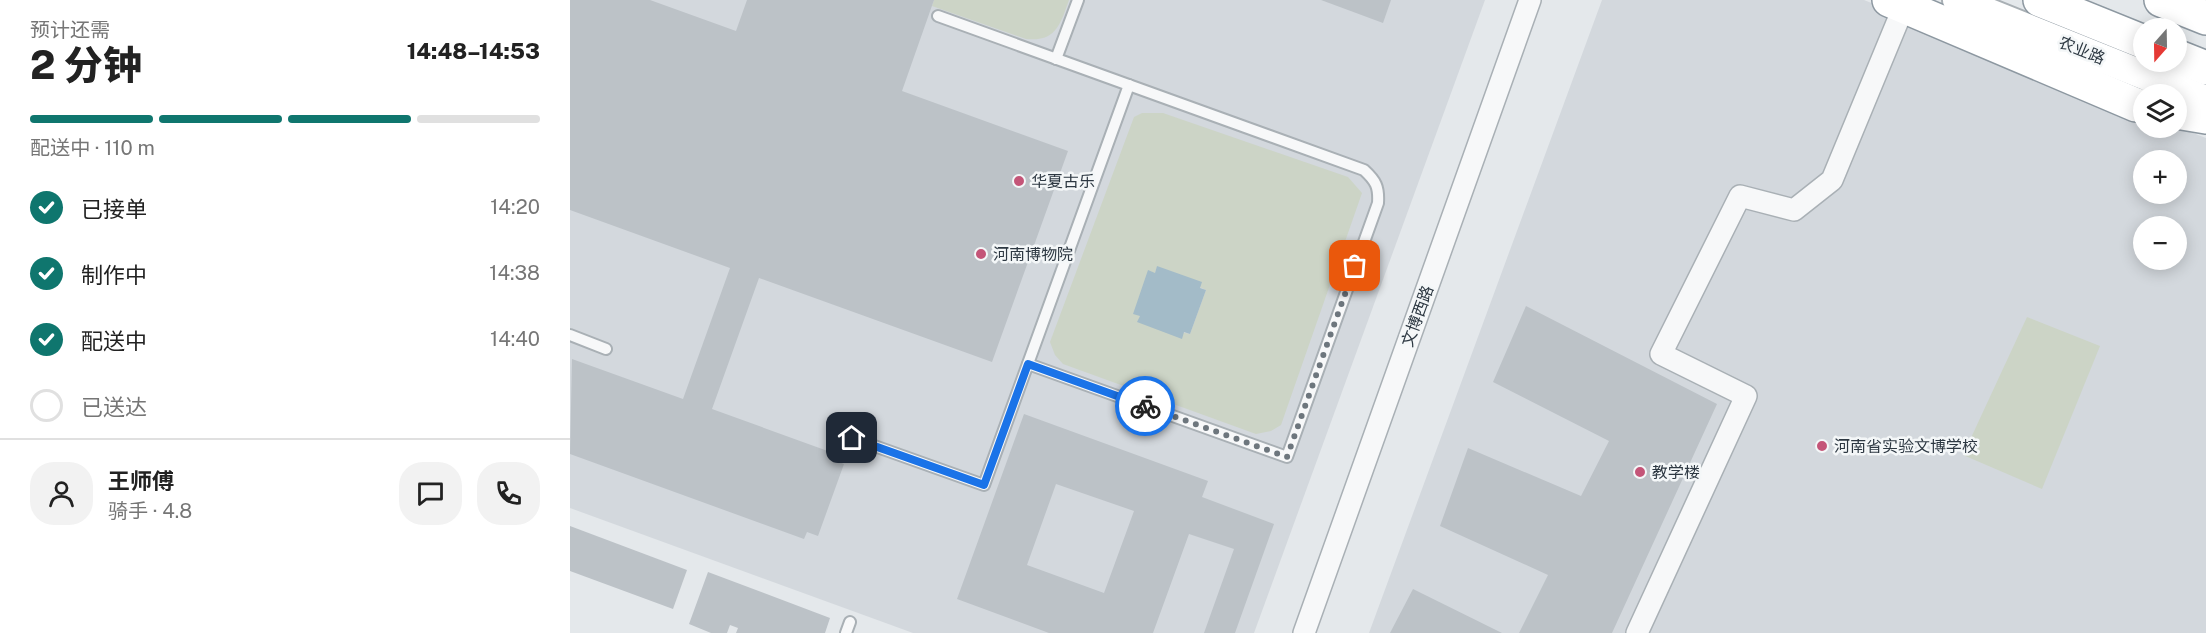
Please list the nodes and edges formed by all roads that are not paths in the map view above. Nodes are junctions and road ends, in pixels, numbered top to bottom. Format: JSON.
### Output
{"nodes":[{"id":1,"x":1077,"y":0,"type":"edge"},
{"id":2,"x":1530,"y":0,"type":"edge"},
{"id":3,"x":1958,"y":0,"type":"edge"},
{"id":4,"x":2040,"y":0,"type":"edge"},
{"id":5,"x":2161,"y":0,"type":"edge"},
{"id":6,"x":1896,"y":3,"type":"edge"},
{"id":7,"x":938,"y":16,"type":"dead end"},
{"id":8,"x":2206,"y":18,"type":"edge"},
{"id":9,"x":2133,"y":38,"type":"edge"},
{"id":10,"x":1056,"y":59,"type":"junction"},
{"id":11,"x":2187,"y":60,"type":"edge"},
{"id":12,"x":2206,"y":68,"type":"edge"},
{"id":13,"x":1129,"y":85,"type":"junction"},
{"id":14,"x":2206,"y":100,"type":"edge"},
{"id":15,"x":2133,"y":103,"type":"edge"},
{"id":16,"x":2187,"y":114,"type":"edge"},
{"id":17,"x":2206,"y":117,"type":"edge"},
{"id":18,"x":570,"y":335,"type":"edge"},
{"id":19,"x":606,"y":349,"type":"dead end"},
{"id":20,"x":1028,"y":364,"type":"junction"},
{"id":21,"x":852,"y":438,"type":"dead end"},
{"id":22,"x":1304,"y":633,"type":"edge"},
{"id":23,"x":1637,"y":633,"type":"edge"}],
"edges":[{"from":1,"to":10,"type":"lane"},
{"from":2,"to":22,"type":"street","name":"文博西路"},
{"from":3,"to":14,"type":"street","name":"农业路"},
{"from":4,"to":9,"type":"highway"},
{"from":5,"to":8,"type":"highway"},
{"from":6,"to":15,"type":"highway"},
{"from":6,"to":23,"type":"street"},
{"from":7,"to":10,"type":"lane"},
{"from":10,"to":13,"type":"lane"},
{"from":11,"to":12,"type":"highway"},
{"from":13,"to":20,"type":"lane"},
{"from":13,"to":20,"type":"lane"},
{"from":16,"to":17,"type":"highway"},
{"from":18,"to":19,"type":"lane"},
{"from":20,"to":21,"type":"lane"}]}
